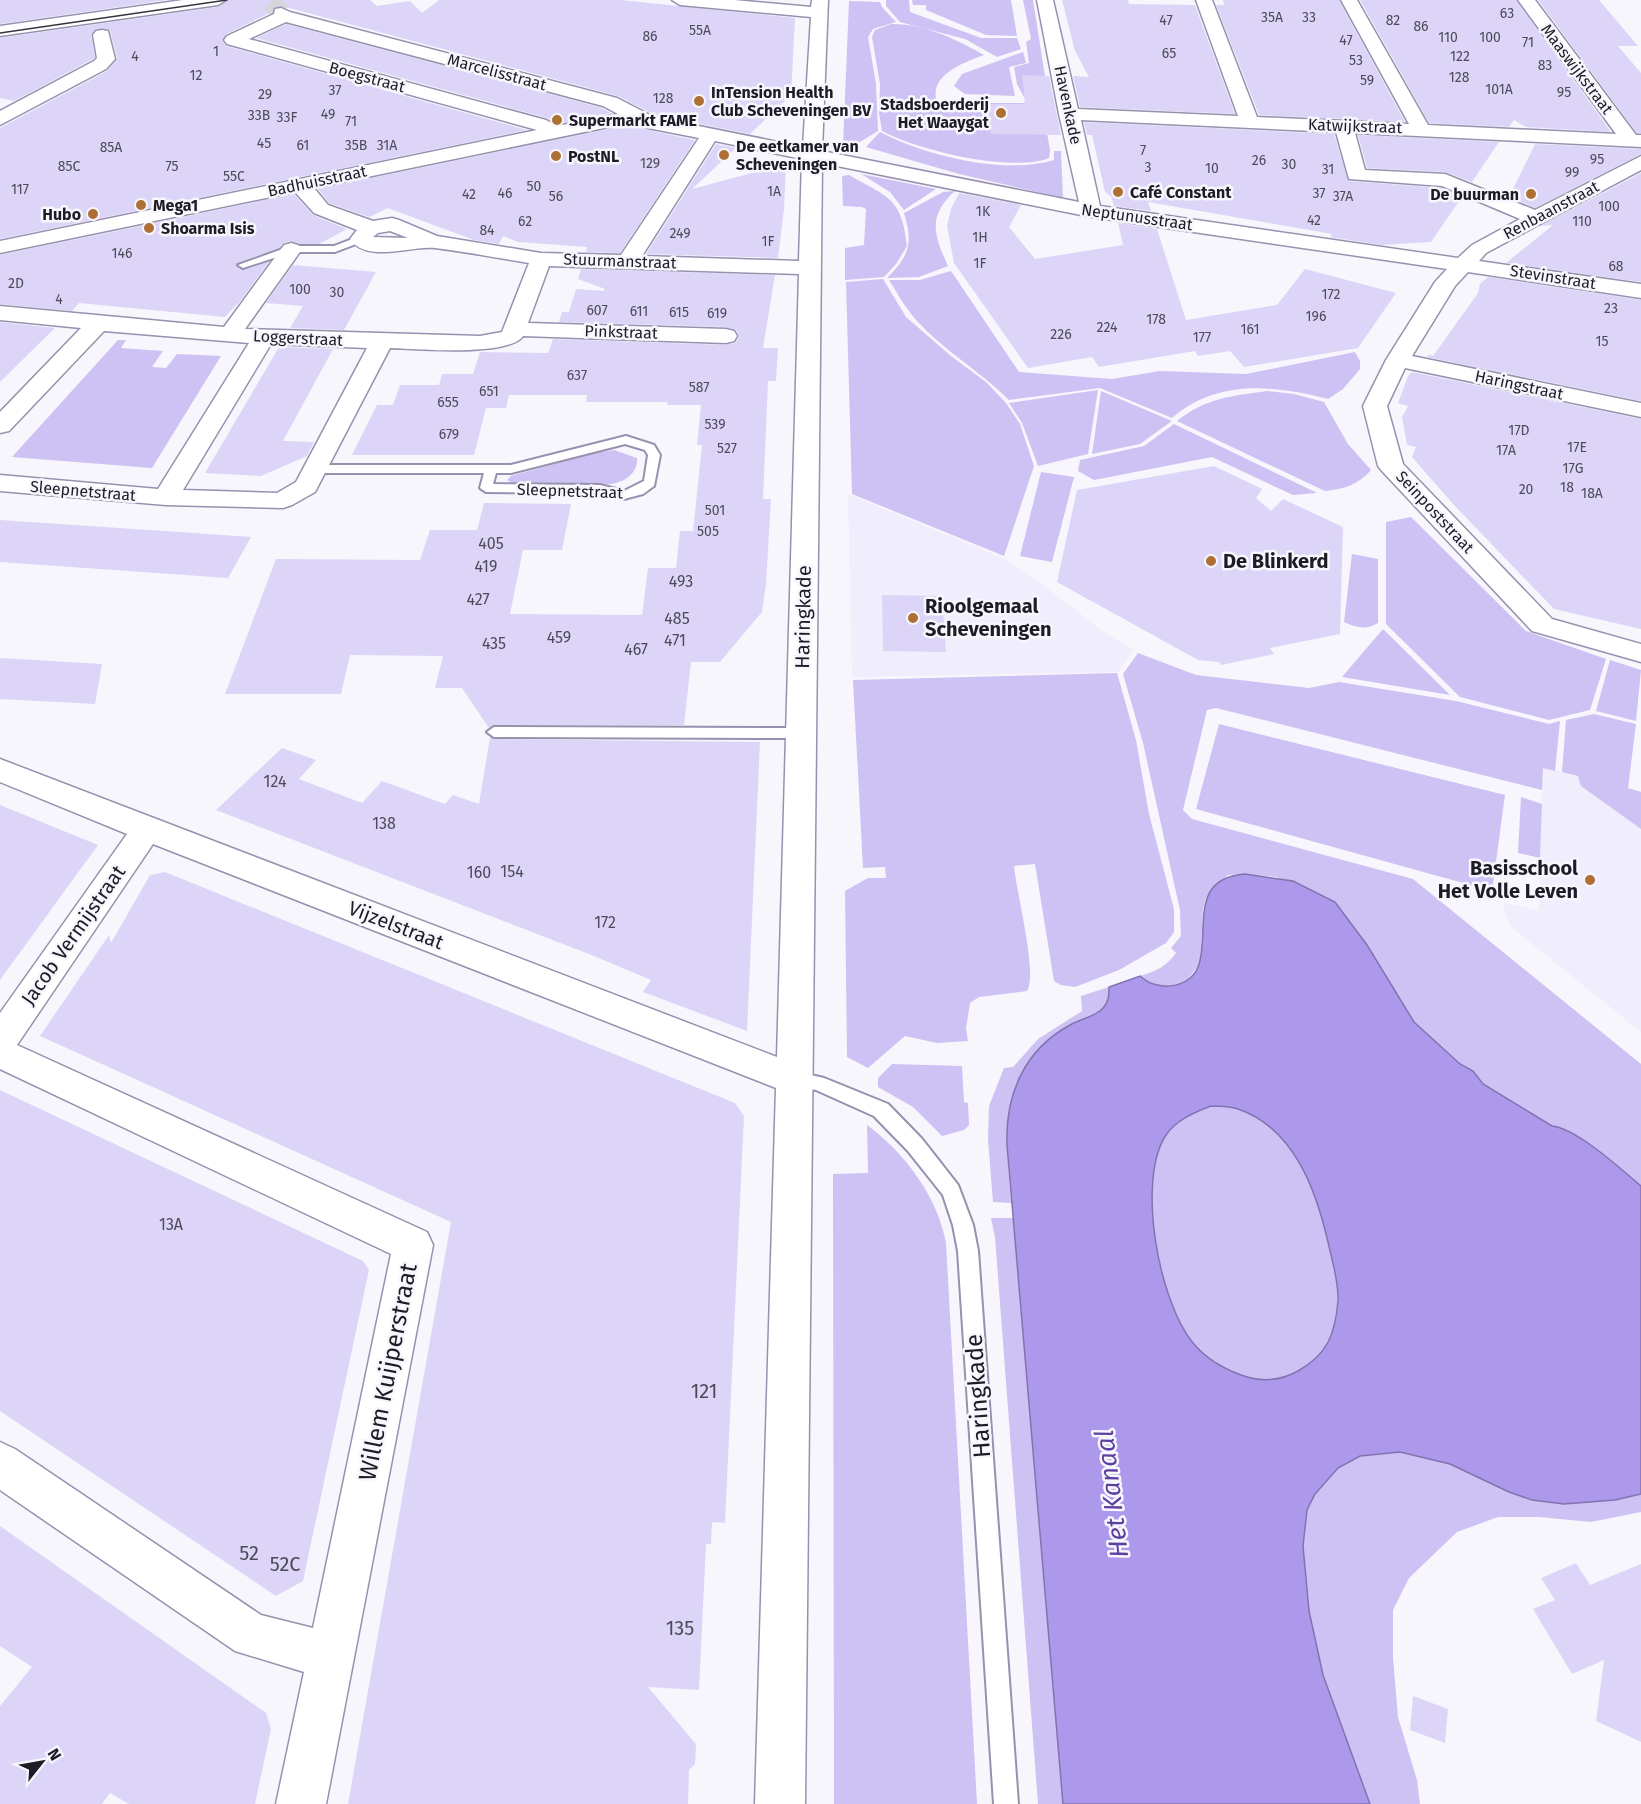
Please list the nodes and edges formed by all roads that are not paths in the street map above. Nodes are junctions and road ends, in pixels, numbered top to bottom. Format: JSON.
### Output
{"nodes":[{"id":1,"x":218,"y":0,"type":"edge"},
{"id":2,"x":680,"y":0,"type":"edge"},
{"id":3,"x":1045,"y":0,"type":"edge"},
{"id":4,"x":1204,"y":0,"type":"edge"},
{"id":5,"x":1349,"y":0,"type":"edge"},
{"id":6,"x":1526,"y":0,"type":"edge"},
{"id":7,"x":186,"y":2,"type":"edge"},
{"id":8,"x":819,"y":7,"type":"edge"},
{"id":9,"x":276,"y":8,"type":"edge"},
{"id":10,"x":99,"y":27,"type":"junction"},
{"id":11,"x":0,"y":31,"type":"edge"},
{"id":12,"x":1068,"y":114,"type":"junction"},
{"id":13,"x":634,"y":116,"type":"junction"},
{"id":14,"x":0,"y":119,"type":"edge"},
{"id":15,"x":1248,"y":122,"type":"junction"},
{"id":16,"x":1344,"y":126,"type":"junction"},
{"id":17,"x":1427,"y":129,"type":"junction"},
{"id":18,"x":554,"y":132,"type":"junction"},
{"id":19,"x":710,"y":135,"type":"junction"},
{"id":20,"x":1635,"y":140,"type":"edge"},
{"id":21,"x":812,"y":156,"type":"junction"},
{"id":22,"x":1641,"y":162,"type":"edge"},
{"id":23,"x":1445,"y":180,"type":"junction"},
{"id":24,"x":300,"y":185,"type":"junction"},
{"id":25,"x":1091,"y":211,"type":"junction"},
{"id":26,"x":1536,"y":218,"type":"junction"},
{"id":27,"x":366,"y":233,"type":"junction"},
{"id":28,"x":0,"y":247,"type":"edge"},
{"id":29,"x":291,"y":249,"type":"junction"},
{"id":30,"x":542,"y":259,"type":"junction"},
{"id":31,"x":627,"y":262,"type":"junction"},
{"id":32,"x":1464,"y":264,"type":"junction"},
{"id":33,"x":243,"y":265,"type":"dead end"},
{"id":34,"x":810,"y":268,"type":"junction"},
{"id":35,"x":1641,"y":291,"type":"edge"},
{"id":36,"x":0,"y":313,"type":"edge"},
{"id":37,"x":99,"y":323,"type":"junction"},
{"id":38,"x":516,"y":329,"type":"junction"},
{"id":39,"x":231,"y":333,"type":"junction"},
{"id":40,"x":264,"y":336,"type":"junction"},
{"id":41,"x":726,"y":336,"type":"dead end"},
{"id":42,"x":382,"y":342,"type":"junction"},
{"id":43,"x":1398,"y":360,"type":"junction"},
{"id":44,"x":1641,"y":410,"type":"edge"},
{"id":45,"x":0,"y":426,"type":"edge"},
{"id":46,"x":316,"y":469,"type":"junction"},
{"id":47,"x":491,"y":469,"type":"junction"},
{"id":48,"x":0,"y":483,"type":"edge"},
{"id":49,"x":166,"y":497,"type":"junction"},
{"id":50,"x":1641,"y":653,"type":"edge"},
{"id":51,"x":494,"y":732,"type":"dead end"},
{"id":52,"x":800,"y":733,"type":"junction"},
{"id":53,"x":0,"y":770,"type":"edge"},
{"id":54,"x":147,"y":829,"type":"junction"},
{"id":55,"x":0,"y":1041,"type":"edge"},
{"id":56,"x":0,"y":1053,"type":"edge"},
{"id":57,"x":793,"y":1079,"type":"junction"},
{"id":58,"x":0,"y":1464,"type":"edge"},
{"id":59,"x":331,"y":1656,"type":"junction"},
{"id":60,"x":301,"y":1804,"type":"edge"},
{"id":61,"x":780,"y":1804,"type":"edge"},
{"id":62,"x":1006,"y":1804,"type":"edge"}],
"edges":[{"from":1,"to":7,"type":"street"},
{"from":2,"to":8,"type":"street"},
{"from":3,"to":12,"type":"street","name":"Havenkade"},
{"from":4,"to":15,"type":"street"},
{"from":5,"to":17,"type":"street"},
{"from":6,"to":20,"type":"street","name":"Maaswijkstraat"},
{"from":7,"to":10,"type":"street"},
{"from":8,"to":21,"type":"street","name":"Haringkade"},
{"from":9,"to":13,"type":"street","name":"Marcelisstraat"},
{"from":9,"to":18,"type":"street","name":"Boegstraat"},
{"from":10,"to":11,"type":"street"},
{"from":10,"to":14,"type":"street"},
{"from":12,"to":15,"type":"street","name":"Katwijkstraat"},
{"from":12,"to":25,"type":"street","name":"Havenkade"},
{"from":13,"to":18,"type":"street","name":"Badhuisstraat"},
{"from":13,"to":19,"type":"street","name":"Marcelisstraat"},
{"from":15,"to":16,"type":"street","name":"Katwijkstraat"},
{"from":16,"to":17,"type":"street","name":"Katwijkstraat"},
{"from":16,"to":23,"type":"street"},
{"from":17,"to":20,"type":"street","name":"Katwijkstraat"},
{"from":17,"to":23,"type":"street"},
{"from":18,"to":24,"type":"street","name":"Badhuisstraat"},
{"from":19,"to":21,"type":"street","name":"Marcelisstraat"},
{"from":19,"to":31,"type":"street"},
{"from":21,"to":25,"type":"street","name":"Neptunusstraat"},
{"from":21,"to":34,"type":"street","name":"Haringkade"},
{"from":22,"to":26,"type":"street","name":"Renbaanstraat"},
{"from":23,"to":26,"type":"street"},
{"from":24,"to":27,"type":"street","name":"Stuurmanstraat"},
{"from":24,"to":28,"type":"street","name":"Badhuisstraat"},
{"from":25,"to":32,"type":"street","name":"Neptunusstraat"},
{"from":26,"to":32,"type":"street","name":"Renbaanstraat"},
{"from":27,"to":29,"type":"lane"},
{"from":27,"to":30,"type":"street","name":"Stuurmanstraat"},
{"from":29,"to":33,"type":"lane"},
{"from":29,"to":39,"type":"street"},
{"from":30,"to":31,"type":"street","name":"Stuurmanstraat"},
{"from":30,"to":38,"type":"street"},
{"from":31,"to":34,"type":"street","name":"Stuurmanstraat"},
{"from":32,"to":35,"type":"street","name":"Stevinstraat"},
{"from":32,"to":43,"type":"street","name":"Seinpoststraat"},
{"from":34,"to":52,"type":"street","name":"Haringkade"},
{"from":36,"to":37,"type":"street","name":"Loggerstraat"},
{"from":37,"to":39,"type":"street","name":"Loggerstraat"},
{"from":37,"to":45,"type":"street"},
{"from":38,"to":41,"type":"street","name":"Pinkstraat"},
{"from":38,"to":42,"type":"street","name":"Loggerstraat"},
{"from":39,"to":40,"type":"street","name":"Loggerstraat"},
{"from":40,"to":42,"type":"street","name":"Loggerstraat"},
{"from":40,"to":49,"type":"street"},
{"from":42,"to":46,"type":"street","name":"Sleepnetstraat"},
{"from":43,"to":44,"type":"street","name":"Haringstraat"},
{"from":43,"to":50,"type":"street","name":"Seinpoststraat"},
{"from":46,"to":47,"type":"lane","name":"Sleepnetstraat"},
{"from":46,"to":49,"type":"street","name":"Sleepnetstraat"},
{"from":47,"to":47,"type":"lane","name":"Sleepnetstraat"},
{"from":48,"to":49,"type":"street","name":"Sleepnetstraat"},
{"from":51,"to":52,"type":"lane"},
{"from":52,"to":57,"type":"street","name":"Haringkade"},
{"from":53,"to":54,"type":"street","name":"Vijzelstraat"},
{"from":54,"to":55,"type":"street","name":"Jacob Vermijstraat"},
{"from":54,"to":57,"type":"street","name":"Vijzelstraat"},
{"from":56,"to":59,"type":"street","name":"Willem Kuijperstraat"},
{"from":57,"to":61,"type":"street","name":"Haringkade"},
{"from":57,"to":62,"type":"lane","name":"Haringkade"},
{"from":58,"to":59,"type":"street"},
{"from":59,"to":60,"type":"street","name":"Willem Kuijperstraat"}]}
